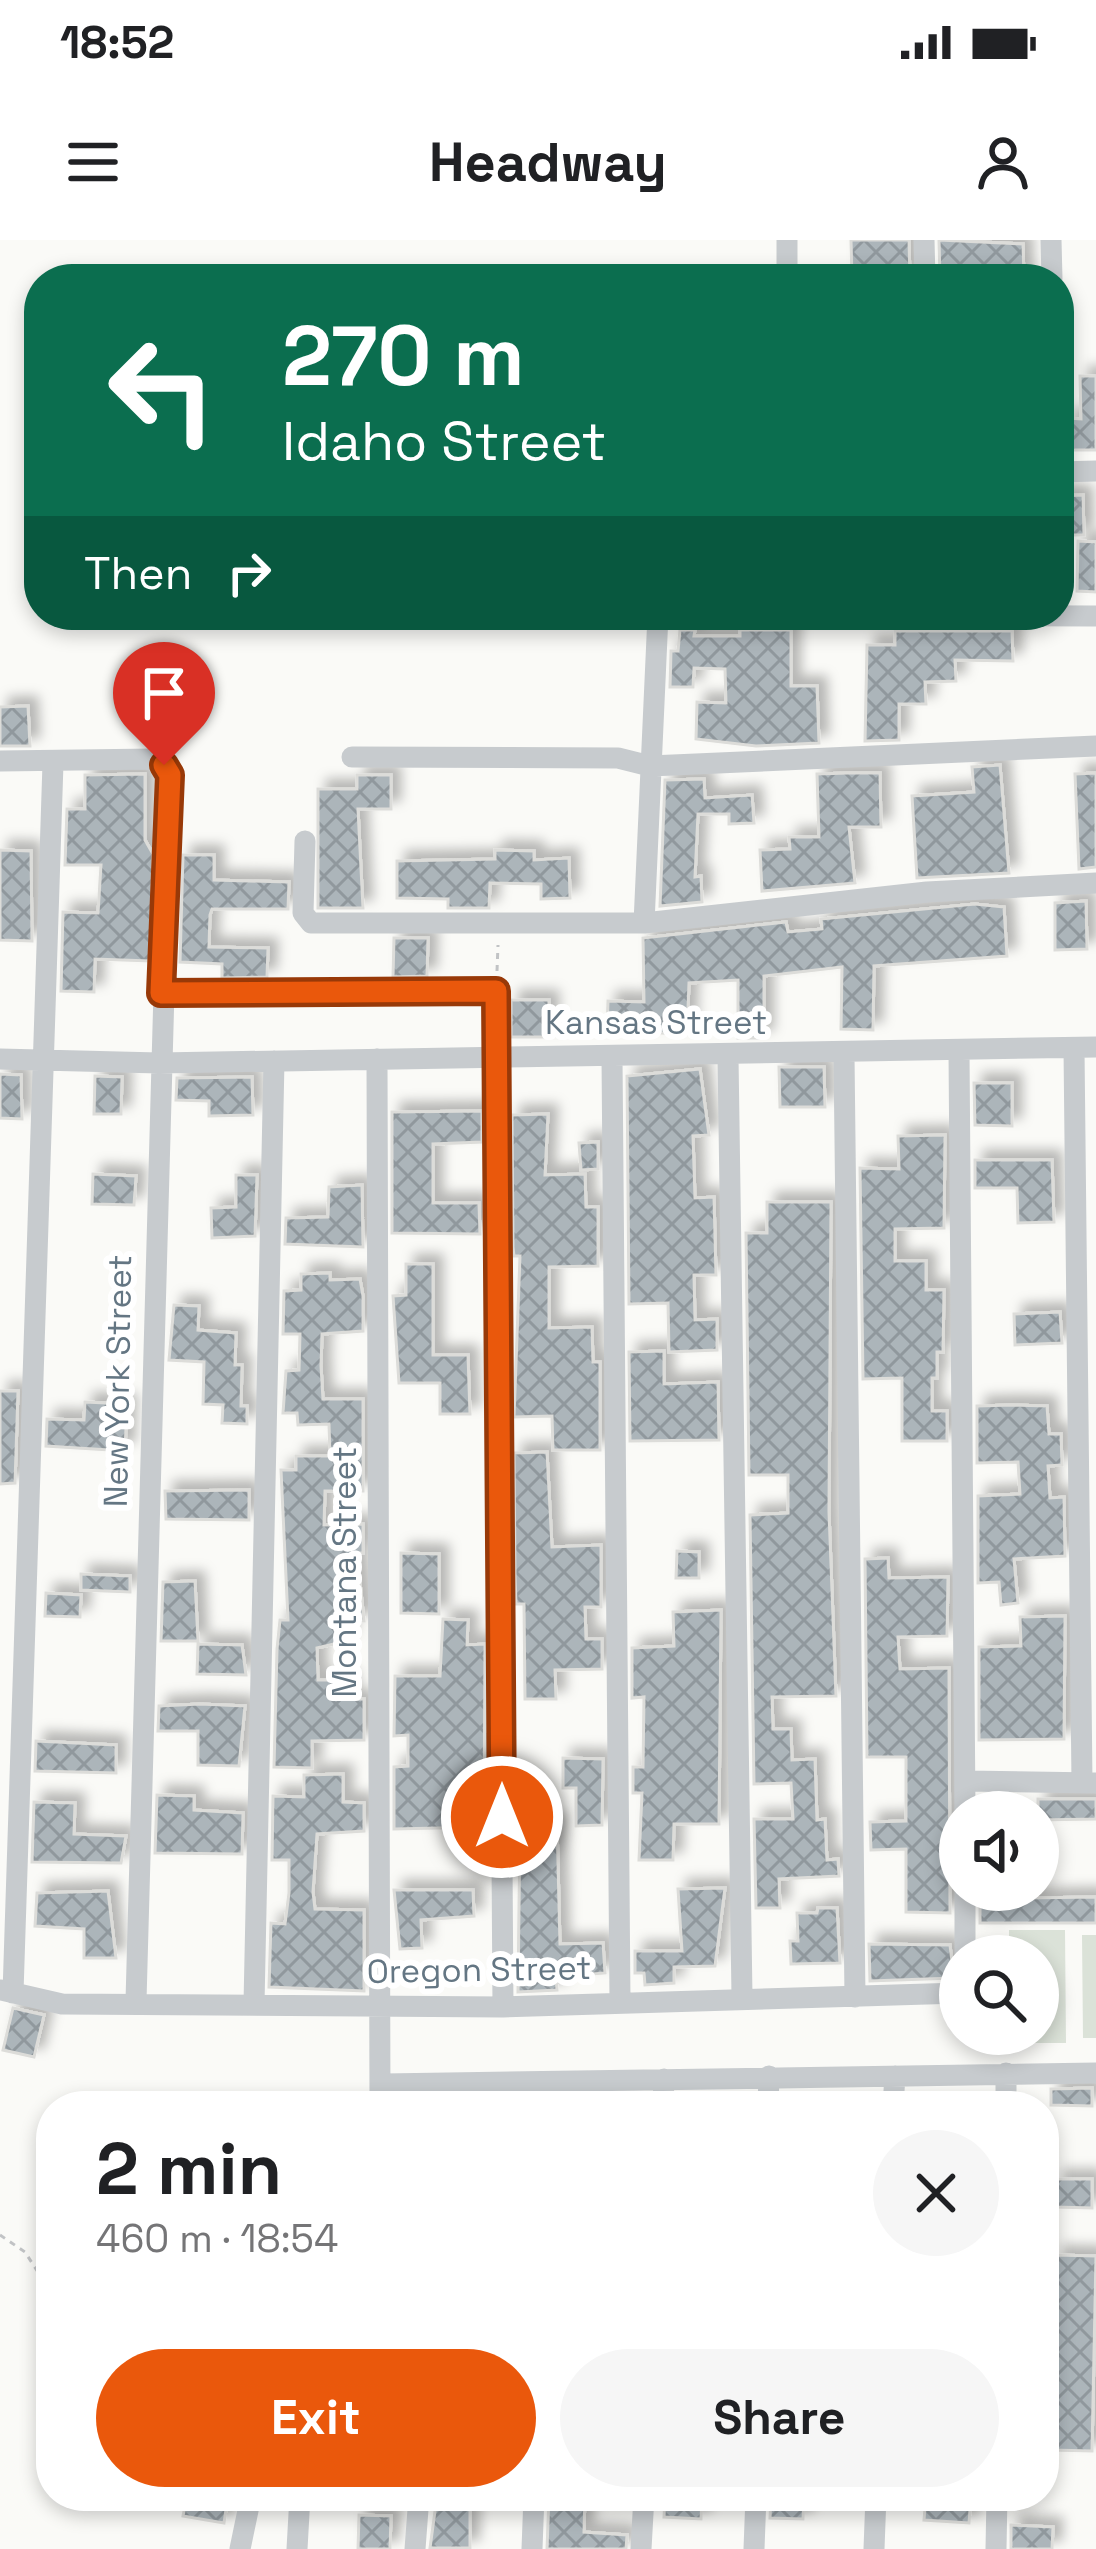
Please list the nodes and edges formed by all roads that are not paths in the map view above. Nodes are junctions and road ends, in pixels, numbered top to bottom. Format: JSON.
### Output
{"nodes":[{"id":1,"x":657,"y":630,"type":"edge"},
{"id":2,"x":1096,"y":746,"type":"edge"},
{"id":3,"x":352,"y":757,"type":"dead end"},
{"id":4,"x":0,"y":761,"type":"edge"},
{"id":5,"x":53,"y":763,"type":"junction"},
{"id":6,"x":650,"y":766,"type":"junction"},
{"id":7,"x":305,"y":841,"type":"dead end"},
{"id":8,"x":1096,"y":883,"type":"edge"},
{"id":9,"x":644,"y":923,"type":"junction"},
{"id":10,"x":161,"y":993,"type":"junction"},
{"id":11,"x":1085,"y":1048,"type":"edge"},
{"id":12,"x":959,"y":1052,"type":"junction"},
{"id":13,"x":844,"y":1055,"type":"junction"},
{"id":14,"x":497,"y":1057,"type":"junction"},
{"id":15,"x":612,"y":1057,"type":"junction"},
{"id":16,"x":728,"y":1057,"type":"junction"},
{"id":17,"x":0,"y":1059,"type":"edge"},
{"id":18,"x":377,"y":1059,"type":"junction"},
{"id":19,"x":45,"y":1061,"type":"junction"},
{"id":20,"x":274,"y":1061,"type":"junction"},
{"id":21,"x":159,"y":1063,"type":"junction"},
{"id":22,"x":965,"y":1781,"type":"junction"},
{"id":23,"x":1089,"y":1783,"type":"edge"},
{"id":24,"x":965,"y":1791,"type":"edge"},
{"id":25,"x":6,"y":1991,"type":"edge"},
{"id":26,"x":939,"y":1994,"type":"edge"},
{"id":27,"x":742,"y":1997,"type":"junction"},
{"id":28,"x":855,"y":1997,"type":"junction"},
{"id":29,"x":136,"y":2001,"type":"junction"},
{"id":30,"x":620,"y":2001,"type":"junction"},
{"id":31,"x":254,"y":2004,"type":"junction"},
{"id":32,"x":378,"y":2005,"type":"junction"},
{"id":33,"x":503,"y":2007,"type":"junction"},
{"id":34,"x":1096,"y":2073,"type":"edge"},
{"id":35,"x":1006,"y":2074,"type":"junction"},
{"id":36,"x":770,"y":2076,"type":"junction"},
{"id":37,"x":895,"y":2076,"type":"junction"},
{"id":38,"x":664,"y":2079,"type":"junction"},
{"id":39,"x":553,"y":2081,"type":"junction"},
{"id":40,"x":382,"y":2091,"type":"edge"},
{"id":41,"x":431,"y":2091,"type":"edge"},
{"id":42,"x":552,"y":2091,"type":"edge"},
{"id":43,"x":664,"y":2091,"type":"edge"},
{"id":44,"x":769,"y":2091,"type":"edge"},
{"id":45,"x":894,"y":2091,"type":"edge"},
{"id":46,"x":1006,"y":2091,"type":"edge"},
{"id":47,"x":248,"y":2511,"type":"edge"},
{"id":48,"x":300,"y":2511,"type":"edge"},
{"id":49,"x":418,"y":2511,"type":"edge"},
{"id":50,"x":533,"y":2511,"type":"edge"},
{"id":51,"x":643,"y":2511,"type":"edge"},
{"id":52,"x":755,"y":2511,"type":"edge"},
{"id":53,"x":875,"y":2511,"type":"edge"},
{"id":54,"x":997,"y":2511,"type":"edge"},
{"id":55,"x":240,"y":2549,"type":"edge"},
{"id":56,"x":297,"y":2549,"type":"edge"},
{"id":57,"x":416,"y":2549,"type":"edge"},
{"id":58,"x":532,"y":2549,"type":"edge"},
{"id":59,"x":641,"y":2549,"type":"edge"},
{"id":60,"x":754,"y":2549,"type":"edge"},
{"id":61,"x":874,"y":2549,"type":"edge"},
{"id":62,"x":996,"y":2549,"type":"edge"}],
"edges":[{"from":1,"to":6,"type":"street"},
{"from":2,"to":6,"type":"street"},
{"from":3,"to":6,"type":"street"},
{"from":4,"to":5,"type":"street"},
{"from":5,"to":10,"type":"street","name":"New York Street"},
{"from":5,"to":19,"type":"street"},
{"from":6,"to":9,"type":"street"},
{"from":7,"to":9,"type":"street"},
{"from":8,"to":9,"type":"street"},
{"from":10,"to":14,"type":"street"},
{"from":10,"to":21,"type":"street","name":"New York Street"},
{"from":11,"to":12,"type":"street","name":"Kansas Street"},
{"from":11,"to":23,"type":"street"},
{"from":12,"to":13,"type":"street","name":"Kansas Street"},
{"from":12,"to":22,"type":"street"},
{"from":13,"to":16,"type":"street","name":"Kansas Street"},
{"from":13,"to":28,"type":"street"},
{"from":14,"to":15,"type":"street","name":"Kansas Street"},
{"from":14,"to":18,"type":"street","name":"Kansas Street"},
{"from":14,"to":33,"type":"street"},
{"from":15,"to":16,"type":"street","name":"Kansas Street"},
{"from":15,"to":30,"type":"street"},
{"from":16,"to":27,"type":"street"},
{"from":17,"to":19,"type":"street","name":"Kansas Street"},
{"from":18,"to":20,"type":"street","name":"Kansas Street"},
{"from":18,"to":32,"type":"street","name":"Montana Street"},
{"from":19,"to":21,"type":"street","name":"Kansas Street"},
{"from":19,"to":25,"type":"street"},
{"from":20,"to":21,"type":"street","name":"Kansas Street"},
{"from":20,"to":31,"type":"street"},
{"from":21,"to":29,"type":"street","name":"New York Street"},
{"from":22,"to":23,"type":"street"},
{"from":22,"to":24,"type":"street"},
{"from":25,"to":29,"type":"street","name":"Oregon Street"},
{"from":26,"to":28,"type":"street","name":"Oregon Street"},
{"from":27,"to":28,"type":"street","name":"Oregon Street"},
{"from":27,"to":30,"type":"street","name":"Oregon Street"},
{"from":29,"to":31,"type":"street","name":"Oregon Street"},
{"from":30,"to":33,"type":"street","name":"Oregon Street"},
{"from":31,"to":32,"type":"street","name":"Oregon Street"},
{"from":32,"to":33,"type":"street","name":"Oregon Street"},
{"from":32,"to":40,"type":"street","name":"Montana Street"},
{"from":34,"to":35,"type":"street"},
{"from":35,"to":37,"type":"street"},
{"from":35,"to":46,"type":"street"},
{"from":36,"to":37,"type":"street"},
{"from":36,"to":38,"type":"street"},
{"from":36,"to":44,"type":"street"},
{"from":37,"to":45,"type":"street"},
{"from":38,"to":39,"type":"street"},
{"from":38,"to":43,"type":"street"},
{"from":39,"to":41,"type":"street"},
{"from":39,"to":42,"type":"street"},
{"from":47,"to":55,"type":"street"},
{"from":48,"to":56,"type":"street"},
{"from":49,"to":57,"type":"street"},
{"from":50,"to":58,"type":"street"},
{"from":51,"to":59,"type":"street"},
{"from":52,"to":60,"type":"street"},
{"from":53,"to":61,"type":"street"},
{"from":54,"to":62,"type":"street"}]}
